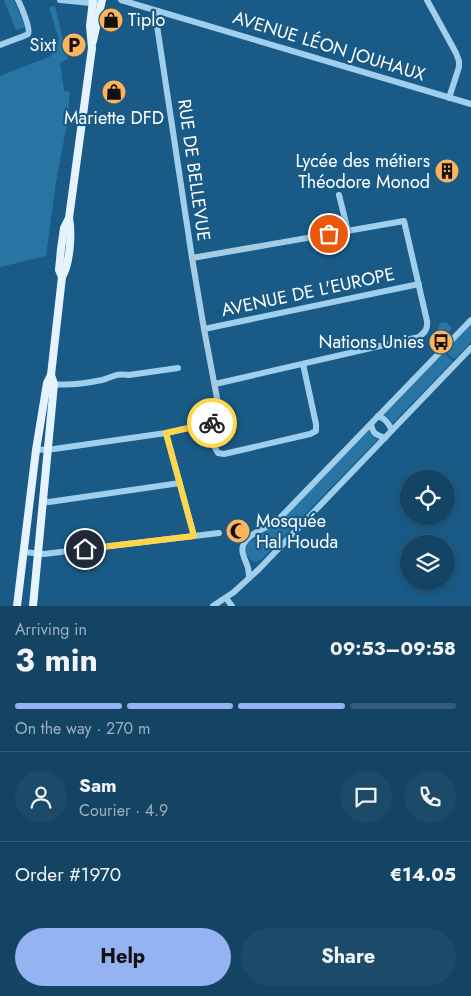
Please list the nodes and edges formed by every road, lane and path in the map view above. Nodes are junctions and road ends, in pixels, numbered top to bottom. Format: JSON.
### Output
{"nodes":[{"id":1,"x":18,"y":0,"type":"edge"},
{"id":2,"x":60,"y":0,"type":"edge"},
{"id":3,"x":121,"y":0,"type":"edge"},
{"id":4,"x":427,"y":0,"type":"edge"},
{"id":5,"x":97,"y":2,"type":"edge"},
{"id":6,"x":158,"y":11,"type":"junction"},
{"id":7,"x":0,"y":45,"type":"edge"},
{"id":8,"x":449,"y":98,"type":"junction"},
{"id":9,"x":471,"y":104,"type":"edge"},
{"id":10,"x":339,"y":195,"type":"dead end"},
{"id":11,"x":348,"y":231,"type":"junction"},
{"id":12,"x":192,"y":258,"type":"junction"},
{"id":13,"x":419,"y":284,"type":"junction"},
{"id":14,"x":471,"y":320,"type":"edge"},
{"id":15,"x":204,"y":329,"type":"junction"},
{"id":16,"x":471,"y":348,"type":"edge"},
{"id":17,"x":303,"y":364,"type":"junction"},
{"id":18,"x":178,"y":368,"type":"dead end"},
{"id":19,"x":51,"y":374,"type":"junction"},
{"id":20,"x":54,"y":384,"type":"junction"},
{"id":21,"x":215,"y":384,"type":"junction"},
{"id":22,"x":378,"y":416,"type":"junction"},
{"id":23,"x":210,"y":424,"type":"junction"},
{"id":24,"x":371,"y":424,"type":"junction"},
{"id":25,"x":392,"y":430,"type":"junction"},
{"id":26,"x":166,"y":433,"type":"junction"},
{"id":27,"x":385,"y":438,"type":"junction"},
{"id":28,"x":36,"y":450,"type":"junction"},
{"id":29,"x":48,"y":450,"type":"junction"},
{"id":30,"x":180,"y":483,"type":"junction"},
{"id":31,"x":43,"y":501,"type":"junction"},
{"id":32,"x":218,"y":534,"type":"dead end"},
{"id":33,"x":194,"y":536,"type":"junction"},
{"id":34,"x":23,"y":552,"type":"junction"},
{"id":35,"x":38,"y":554,"type":"junction"},
{"id":36,"x":266,"y":561,"type":"junction"},
{"id":37,"x":246,"y":562,"type":"junction"},
{"id":38,"x":258,"y":569,"type":"junction"},
{"id":39,"x":249,"y":578,"type":"junction"},
{"id":40,"x":226,"y":598,"type":"junction"},
{"id":41,"x":17,"y":606,"type":"edge"},
{"id":42,"x":33,"y":606,"type":"edge"},
{"id":43,"x":213,"y":606,"type":"edge"},
{"id":44,"x":232,"y":606,"type":"edge"}],
"edges":[{"from":1,"to":7,"type":"street"},
{"from":2,"to":5,"type":"street"},
{"from":3,"to":6,"type":"street","name":"AVENUE LÉON JOUHAUX"},
{"from":4,"to":8,"type":"street"},
{"from":5,"to":19,"type":"main road"},
{"from":6,"to":8,"type":"street","name":"AVENUE LÉON JOUHAUX"},
{"from":6,"to":12,"type":"street","name":"RUE DE BELLEVUE"},
{"from":8,"to":9,"type":"street","name":"AVENUE LÉON JOUHAUX"},
{"from":10,"to":11,"type":"street"},
{"from":11,"to":12,"type":"street"},
{"from":11,"to":13,"type":"street"},
{"from":12,"to":15,"type":"street","name":"RUE DE BELLEVUE"},
{"from":13,"to":15,"type":"street","name":"AVENUE DE L'EUROPE"},
{"from":13,"to":17,"type":"street"},
{"from":14,"to":22,"type":"street"},
{"from":15,"to":21,"type":"street","name":"RUE DE BELLEVUE"},
{"from":16,"to":25,"type":"street"},
{"from":17,"to":21,"type":"street"},
{"from":17,"to":23,"type":"street"},
{"from":18,"to":20,"type":"street"},
{"from":19,"to":20,"type":"main road"},
{"from":19,"to":28,"type":"main road"},
{"from":20,"to":29,"type":"main road"},
{"from":21,"to":23,"type":"street","name":"RUE DE BELLEVUE"},
{"from":22,"to":24,"type":"street"},
{"from":22,"to":25,"type":"street"},
{"from":23,"to":26,"type":"street"},
{"from":24,"to":27,"type":"street"},
{"from":24,"to":37,"type":"street"},
{"from":25,"to":27,"type":"street"},
{"from":26,"to":29,"type":"street"},
{"from":26,"to":30,"type":"street"},
{"from":27,"to":36,"type":"street"},
{"from":28,"to":29,"type":"street"},
{"from":28,"to":34,"type":"main road"},
{"from":29,"to":31,"type":"main road"},
{"from":30,"to":31,"type":"street"},
{"from":30,"to":33,"type":"street"},
{"from":31,"to":35,"type":"main road"},
{"from":32,"to":33,"type":"street"},
{"from":33,"to":35,"type":"street"},
{"from":34,"to":35,"type":"street"},
{"from":34,"to":41,"type":"main road"},
{"from":35,"to":42,"type":"main road"},
{"from":36,"to":37,"type":"street"},
{"from":36,"to":38,"type":"street"},
{"from":37,"to":38,"type":"street"},
{"from":37,"to":39,"type":"street"},
{"from":38,"to":39,"type":"street"},
{"from":39,"to":40,"type":"street"},
{"from":40,"to":43,"type":"street"},
{"from":40,"to":44,"type":"street"}]}
